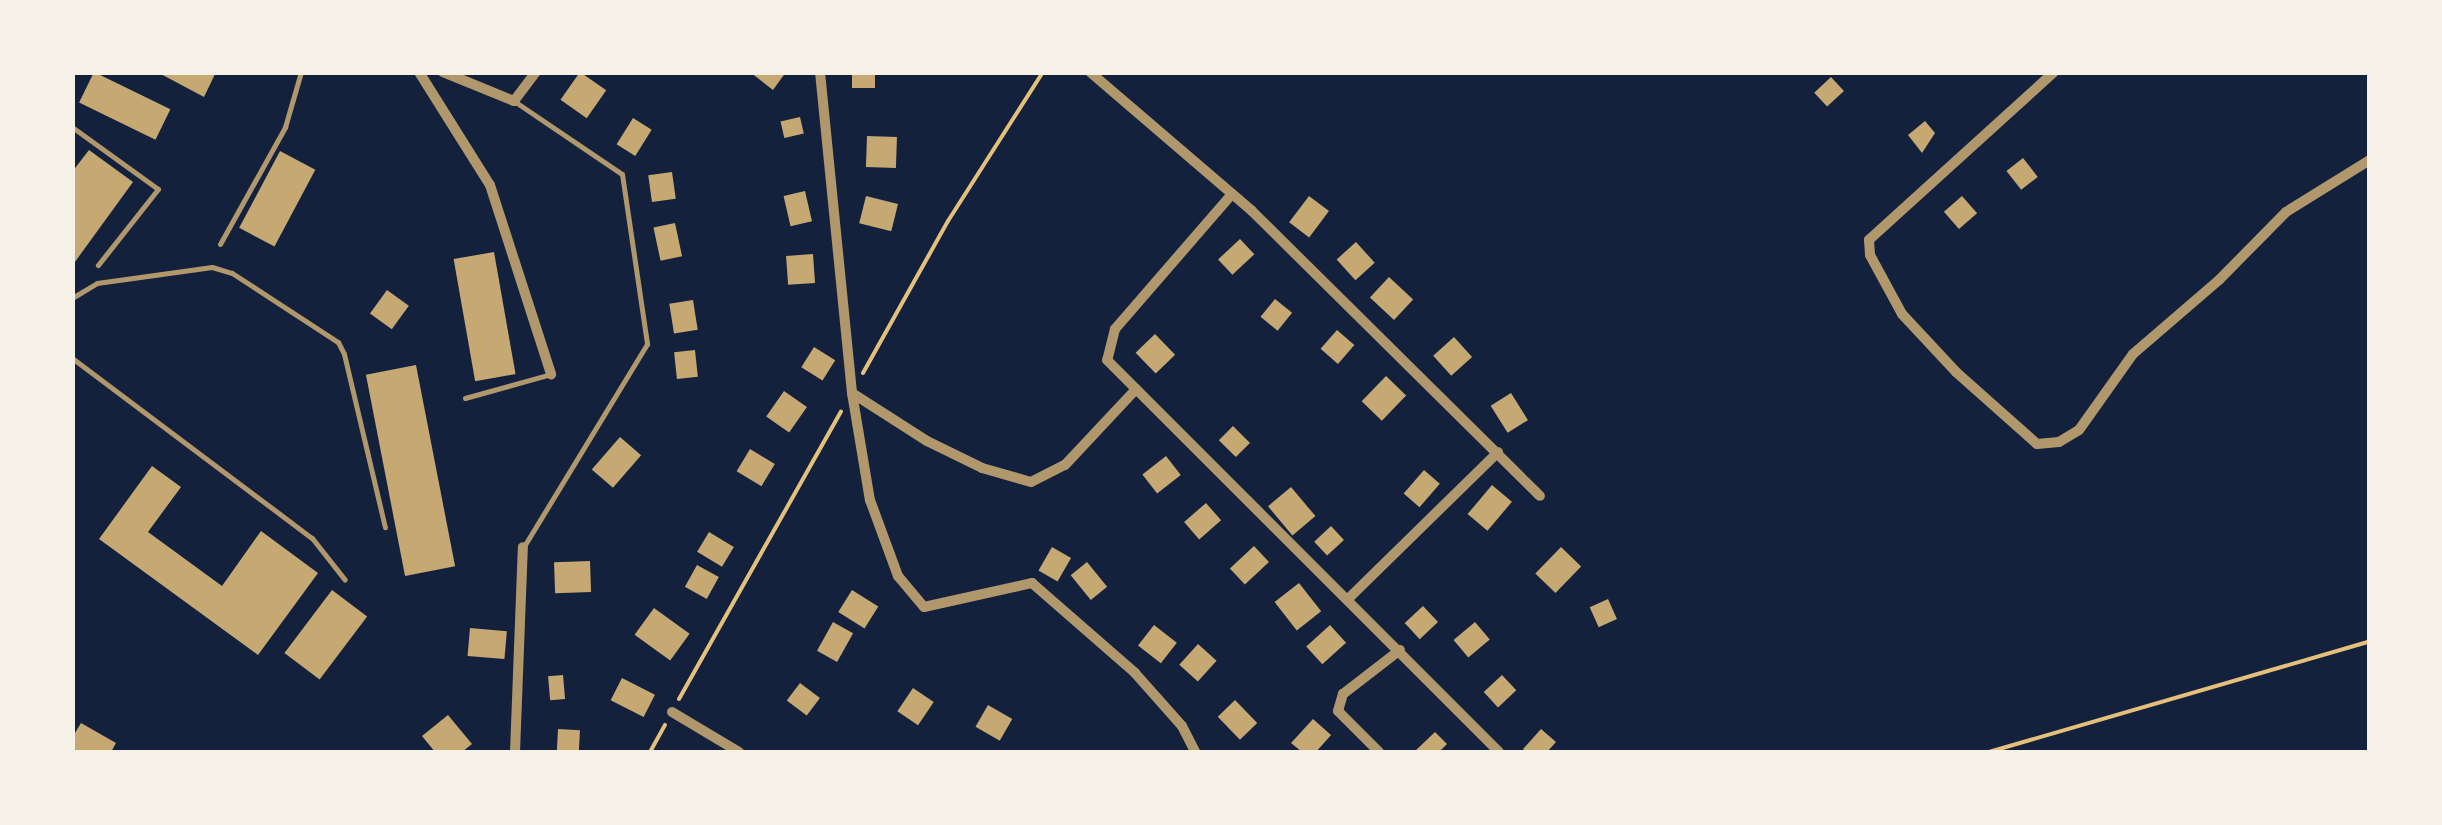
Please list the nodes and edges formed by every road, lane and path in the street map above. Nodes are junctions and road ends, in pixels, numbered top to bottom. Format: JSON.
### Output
{"nodes":[{"id":1,"x":302,"y":72,"type":"edge"},
{"id":2,"x":420,"y":72,"type":"edge"},
{"id":3,"x":443,"y":72,"type":"edge"},
{"id":4,"x":536,"y":72,"type":"edge"},
{"id":5,"x":820,"y":72,"type":"edge"},
{"id":6,"x":1090,"y":72,"type":"edge"},
{"id":7,"x":2054,"y":72,"type":"edge"},
{"id":8,"x":514,"y":101,"type":"junction"},
{"id":9,"x":72,"y":127,"type":"edge"},
{"id":10,"x":2370,"y":160,"type":"edge"},
{"id":11,"x":1232,"y":194,"type":"junction"},
{"id":12,"x":220,"y":244,"type":"dead end"},
{"id":13,"x":98,"y":265,"type":"dead end"},
{"id":14,"x":72,"y":298,"type":"edge"},
{"id":15,"x":72,"y":358,"type":"edge"},
{"id":16,"x":550,"y":374,"type":"joint"},
{"id":17,"x":1136,"y":389,"type":"junction"},
{"id":18,"x":852,"y":394,"type":"junction"},
{"id":19,"x":465,"y":398,"type":"dead end"},
{"id":20,"x":1498,"y":452,"type":"junction"},
{"id":21,"x":1540,"y":496,"type":"dead end"},
{"id":22,"x":385,"y":528,"type":"dead end"},
{"id":23,"x":523,"y":547,"type":"joint"},
{"id":24,"x":345,"y":580,"type":"dead end"},
{"id":25,"x":1348,"y":598,"type":"junction"},
{"id":26,"x":2370,"y":640,"type":"edge"},
{"id":27,"x":1400,"y":650,"type":"junction"},
{"id":28,"x":672,"y":712,"type":"dead end"},
{"id":29,"x":719,"y":747,"type":"edge"},
{"id":30,"x":515,"y":752,"type":"edge"},
{"id":31,"x":739,"y":752,"type":"edge"},
{"id":32,"x":1195,"y":752,"type":"edge"},
{"id":33,"x":1378,"y":752,"type":"edge"},
{"id":34,"x":1499,"y":752,"type":"edge"},
{"id":35,"x":1989,"y":752,"type":"edge"}],
"edges":[{"from":1,"to":12,"type":"lane"},
{"from":2,"to":16,"type":"street"},
{"from":3,"to":8,"type":"street"},
{"from":4,"to":8,"type":"street"},
{"from":5,"to":18,"type":"street"},
{"from":6,"to":11,"type":"street"},
{"from":7,"to":10,"type":"street"},
{"from":8,"to":23,"type":"lane"},
{"from":9,"to":13,"type":"lane"},
{"from":11,"to":17,"type":"street"},
{"from":11,"to":20,"type":"street"},
{"from":14,"to":22,"type":"lane"},
{"from":15,"to":24,"type":"lane"},
{"from":16,"to":19,"type":"lane"},
{"from":17,"to":18,"type":"street"},
{"from":17,"to":25,"type":"street"},
{"from":18,"to":32,"type":"street"},
{"from":20,"to":21,"type":"street"},
{"from":20,"to":25,"type":"street"},
{"from":23,"to":30,"type":"street"},
{"from":25,"to":27,"type":"street"},
{"from":26,"to":35,"type":"path"},
{"from":27,"to":33,"type":"street"},
{"from":27,"to":34,"type":"street"},
{"from":28,"to":29,"type":"street"},
{"from":29,"to":31,"type":"street"}]}
